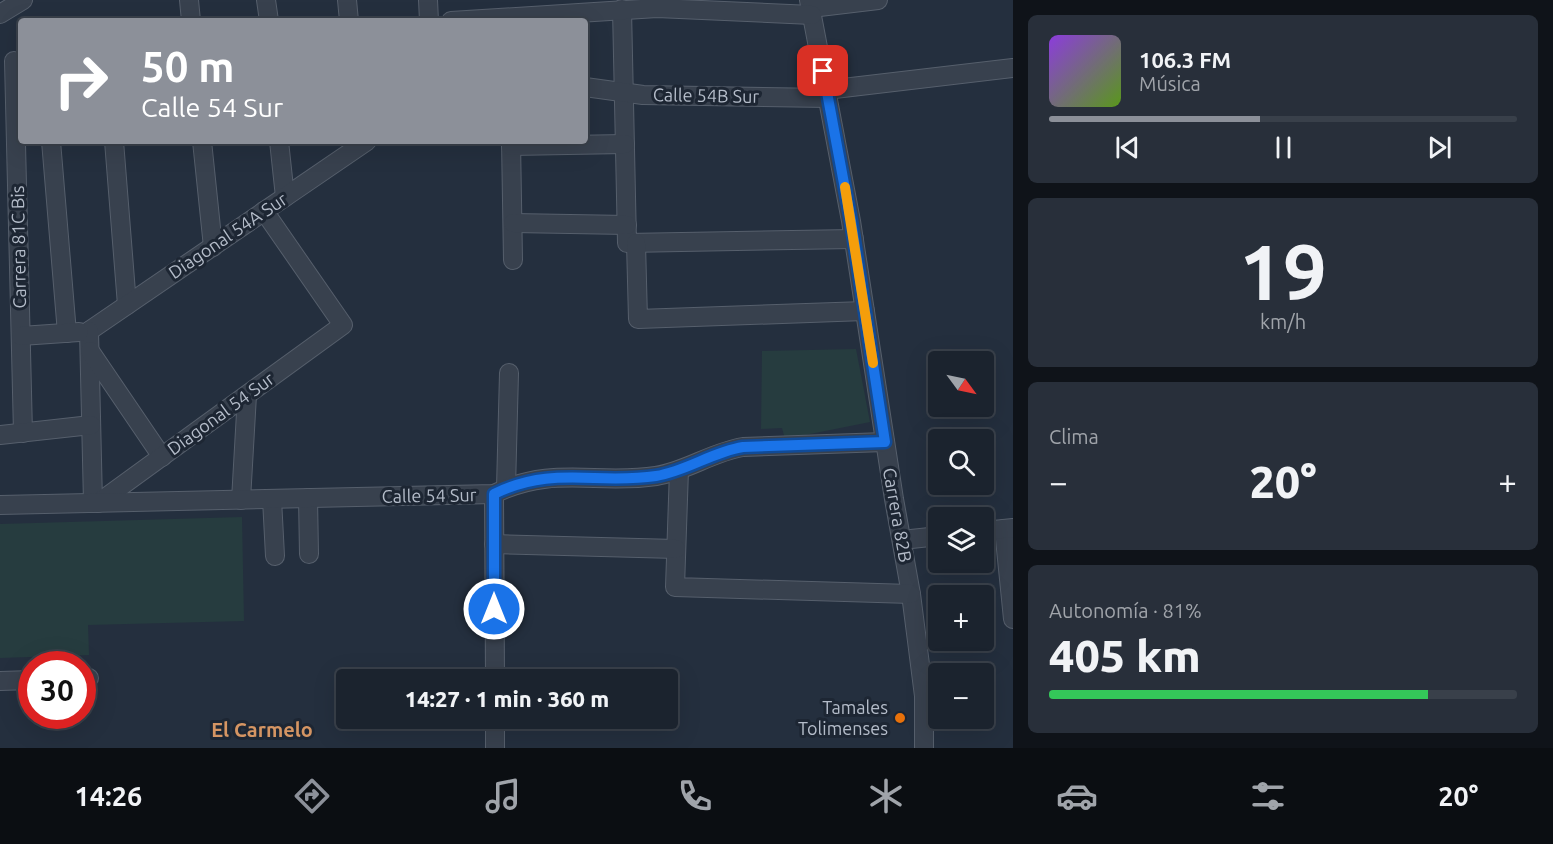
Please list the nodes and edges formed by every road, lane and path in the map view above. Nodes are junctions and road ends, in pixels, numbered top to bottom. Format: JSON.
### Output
{"nodes":[{"id":1,"x":23,"y":0,"type":"edge"},
{"id":2,"x":189,"y":0,"type":"edge"},
{"id":3,"x":266,"y":0,"type":"edge"},
{"id":4,"x":347,"y":0,"type":"edge"},
{"id":5,"x":428,"y":0,"type":"edge"},
{"id":6,"x":878,"y":0,"type":"edge"},
{"id":7,"x":811,"y":8,"type":"edge"},
{"id":8,"x":622,"y":9,"type":"junction"},
{"id":9,"x":506,"y":13,"type":"edge"},
{"id":10,"x":0,"y":14,"type":"edge"},
{"id":11,"x":191,"y":18,"type":"edge"},
{"id":12,"x":268,"y":18,"type":"edge"},
{"id":13,"x":349,"y":18,"type":"edge"},
{"id":14,"x":429,"y":18,"type":"edge"},
{"id":15,"x":471,"y":18,"type":"edge"},
{"id":16,"x":12,"y":61,"type":"edge"},
{"id":17,"x":1013,"y":68,"type":"edge"},
{"id":18,"x":588,"y":87,"type":"edge"},
{"id":19,"x":624,"y":92,"type":"junction"},
{"id":20,"x":827,"y":94,"type":"junction"},
{"id":21,"x":51,"y":144,"type":"edge"},
{"id":22,"x":114,"y":144,"type":"edge"},
{"id":23,"x":202,"y":144,"type":"edge"},
{"id":24,"x":279,"y":144,"type":"edge"},
{"id":25,"x":361,"y":144,"type":"edge"},
{"id":26,"x":511,"y":144,"type":"edge"},
{"id":27,"x":625,"y":144,"type":"junction"},
{"id":28,"x":285,"y":198,"type":"junction"},
{"id":29,"x":264,"y":211,"type":"junction"},
{"id":30,"x":513,"y":223,"type":"junction"},
{"id":31,"x":630,"y":237,"type":"junction"},
{"id":32,"x":854,"y":239,"type":"junction"},
{"id":33,"x":213,"y":247,"type":"junction"},
{"id":34,"x":513,"y":260,"type":"dead end"},
{"id":35,"x":128,"y":305,"type":"junction"},
{"id":36,"x":865,"y":311,"type":"junction"},
{"id":37,"x":89,"y":332,"type":"junction"},
{"id":38,"x":67,"y":333,"type":"junction"},
{"id":39,"x":21,"y":336,"type":"junction"},
{"id":40,"x":90,"y":351,"type":"junction"},
{"id":41,"x":509,"y":373,"type":"dead end"},
{"id":42,"x":247,"y":395,"type":"junction"},
{"id":43,"x":91,"y":425,"type":"junction"},
{"id":44,"x":23,"y":433,"type":"junction"},
{"id":45,"x":0,"y":435,"type":"edge"},
{"id":46,"x":885,"y":442,"type":"junction"},
{"id":47,"x":162,"y":457,"type":"junction"},
{"id":48,"x":679,"y":470,"type":"junction"},
{"id":49,"x":500,"y":491,"type":"junction"},
{"id":50,"x":308,"y":498,"type":"junction"},
{"id":51,"x":272,"y":499,"type":"junction"},
{"id":52,"x":241,"y":500,"type":"junction"},
{"id":53,"x":96,"y":503,"type":"junction"},
{"id":54,"x":0,"y":505,"type":"edge"},
{"id":55,"x":1008,"y":528,"type":"edge"},
{"id":56,"x":928,"y":537,"type":"edge"},
{"id":57,"x":902,"y":540,"type":"junction"},
{"id":58,"x":494,"y":544,"type":"junction"},
{"id":59,"x":676,"y":549,"type":"junction"},
{"id":60,"x":309,"y":554,"type":"dead end"},
{"id":61,"x":275,"y":556,"type":"dead end"},
{"id":62,"x":911,"y":594,"type":"junction"},
{"id":63,"x":1013,"y":619,"type":"edge"},
{"id":64,"x":495,"y":669,"type":"edge"},
{"id":65,"x":18,"y":680,"type":"edge"},
{"id":66,"x":0,"y":681,"type":"edge"},
{"id":67,"x":495,"y":729,"type":"edge"},
{"id":68,"x":495,"y":748,"type":"edge"},
{"id":69,"x":924,"y":748,"type":"edge"}],
"edges":[{"from":1,"to":10,"type":"street"},
{"from":2,"to":11,"type":"street"},
{"from":3,"to":12,"type":"street"},
{"from":4,"to":13,"type":"street"},
{"from":5,"to":14,"type":"street"},
{"from":6,"to":7,"type":"street"},
{"from":7,"to":8,"type":"street"},
{"from":7,"to":20,"type":"street","name":"Carrera 82B"},
{"from":8,"to":9,"type":"street"},
{"from":8,"to":19,"type":"street"},
{"from":9,"to":15,"type":"street"},
{"from":16,"to":39,"type":"street","name":"Carrera 81C Bis"},
{"from":17,"to":20,"type":"street","name":"Calle 54B Sur"},
{"from":18,"to":19,"type":"street","name":"Calle 54B Sur"},
{"from":19,"to":20,"type":"street","name":"Calle 54B Sur"},
{"from":19,"to":27,"type":"street"},
{"from":20,"to":32,"type":"street","name":"Carrera 82B"},
{"from":21,"to":38,"type":"street"},
{"from":22,"to":35,"type":"street"},
{"from":23,"to":33,"type":"street"},
{"from":24,"to":28,"type":"street"},
{"from":25,"to":28,"type":"street","name":"Diagonal 54A Sur"},
{"from":26,"to":27,"type":"street"},
{"from":26,"to":30,"type":"street"},
{"from":27,"to":31,"type":"street"},
{"from":28,"to":29,"type":"street","name":"Diagonal 54A Sur"},
{"from":29,"to":33,"type":"street","name":"Diagonal 54A Sur"},
{"from":29,"to":42,"type":"street","name":"Diagonal 54 Sur"},
{"from":30,"to":31,"type":"street"},
{"from":30,"to":34,"type":"street"},
{"from":31,"to":32,"type":"street"},
{"from":31,"to":36,"type":"street"},
{"from":32,"to":36,"type":"street","name":"Carrera 82B"},
{"from":33,"to":35,"type":"street","name":"Diagonal 54A Sur"},
{"from":35,"to":37,"type":"street","name":"Diagonal 54A Sur"},
{"from":36,"to":46,"type":"street","name":"Carrera 82B"},
{"from":37,"to":38,"type":"street"},
{"from":37,"to":40,"type":"street"},
{"from":38,"to":39,"type":"street"},
{"from":39,"to":44,"type":"street","name":"Carrera 81C Bis"},
{"from":40,"to":43,"type":"street"},
{"from":40,"to":47,"type":"street"},
{"from":41,"to":49,"type":"street"},
{"from":42,"to":47,"type":"street","name":"Diagonal 54 Sur"},
{"from":42,"to":52,"type":"street"},
{"from":43,"to":44,"type":"street"},
{"from":43,"to":53,"type":"street"},
{"from":44,"to":45,"type":"street"},
{"from":46,"to":48,"type":"street","name":"Calle 54 Sur"},
{"from":46,"to":57,"type":"street","name":"Carrera 82B"},
{"from":47,"to":53,"type":"street","name":"Diagonal 54 Sur"},
{"from":48,"to":49,"type":"street","name":"Calle 54 Sur"},
{"from":48,"to":59,"type":"street"},
{"from":49,"to":50,"type":"street","name":"Calle 54 Sur"},
{"from":49,"to":58,"type":"street"},
{"from":50,"to":51,"type":"street","name":"Calle 54 Sur"},
{"from":50,"to":60,"type":"street"},
{"from":51,"to":52,"type":"street","name":"Calle 54 Sur"},
{"from":51,"to":61,"type":"street"},
{"from":52,"to":53,"type":"street","name":"Calle 54 Sur"},
{"from":53,"to":54,"type":"street","name":"Calle 54 Sur"},
{"from":55,"to":63,"type":"street"},
{"from":56,"to":57,"type":"street"},
{"from":57,"to":62,"type":"street","name":"Carrera 82B"},
{"from":58,"to":59,"type":"street"},
{"from":58,"to":64,"type":"street"},
{"from":59,"to":62,"type":"street"},
{"from":62,"to":69,"type":"street","name":"Carrera 82B"},
{"from":65,"to":66,"type":"street"},
{"from":67,"to":68,"type":"street"}]}
